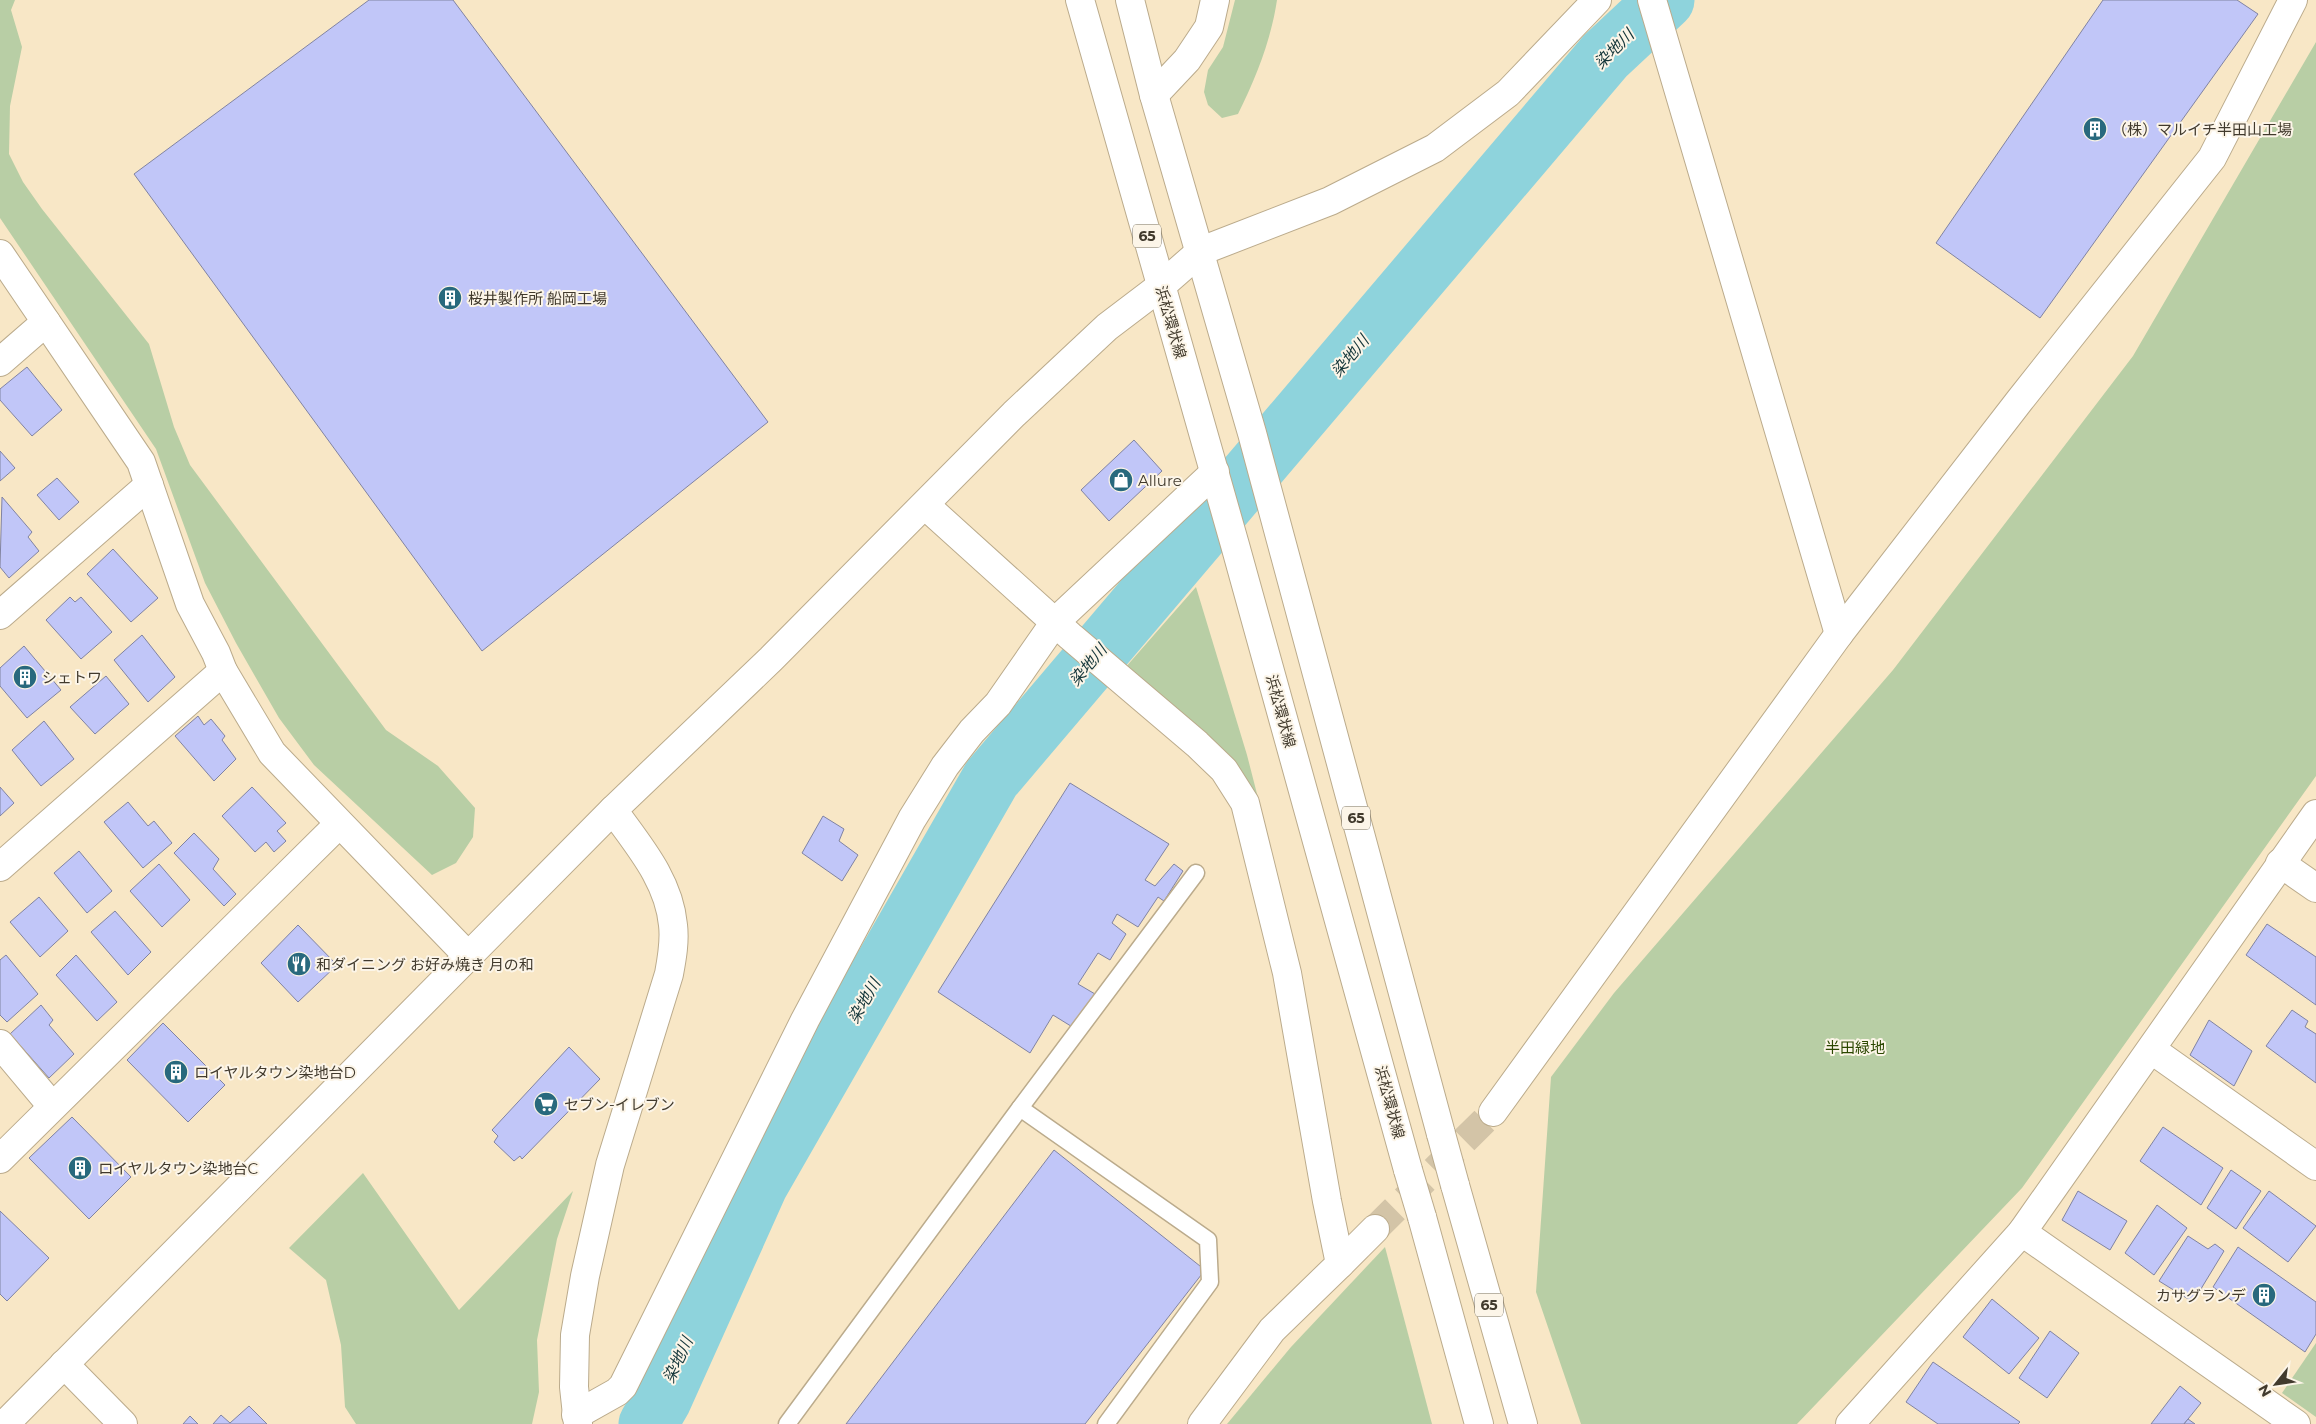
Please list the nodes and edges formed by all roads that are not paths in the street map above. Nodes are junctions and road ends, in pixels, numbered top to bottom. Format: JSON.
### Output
{"nodes":[{"id":1,"x":1080,"y":0,"type":"edge"},
{"id":2,"x":1130,"y":0,"type":"edge"},
{"id":3,"x":1215,"y":0,"type":"edge"},
{"id":4,"x":1597,"y":0,"type":"edge"},
{"id":5,"x":1652,"y":0,"type":"edge"},
{"id":6,"x":2293,"y":0,"type":"edge"},
{"id":7,"x":1154,"y":95,"type":"junction"},
{"id":8,"x":1201,"y":251,"type":"junction"},
{"id":9,"x":0,"y":254,"type":"edge"},
{"id":10,"x":1161,"y":286,"type":"junction"},
{"id":11,"x":46,"y":322,"type":"junction"},
{"id":12,"x":0,"y":362,"type":"edge"},
{"id":13,"x":1215,"y":472,"type":"junction"},
{"id":14,"x":150,"y":485,"type":"junction"},
{"id":15,"x":925,"y":506,"type":"junction"},
{"id":16,"x":0,"y":615,"type":"edge"},
{"id":17,"x":1063,"y":629,"type":"junction"},
{"id":18,"x":1839,"y":634,"type":"junction"},
{"id":19,"x":223,"y":671,"type":"junction"},
{"id":20,"x":613,"y":810,"type":"junction"},
{"id":21,"x":2316,"y":814,"type":"edge"},
{"id":22,"x":339,"y":824,"type":"junction"},
{"id":23,"x":2280,"y":864,"type":"junction"},
{"id":24,"x":0,"y":867,"type":"edge"},
{"id":25,"x":1196,"y":873,"type":"dead end"},
{"id":26,"x":2316,"y":888,"type":"edge"},
{"id":27,"x":469,"y":957,"type":"junction"},
{"id":28,"x":0,"y":1044,"type":"edge"},
{"id":29,"x":2152,"y":1050,"type":"junction"},
{"id":30,"x":52,"y":1106,"type":"junction"},
{"id":31,"x":1020,"y":1108,"type":"junction"},
{"id":32,"x":1493,"y":1112,"type":"tunnel mouth"},
{"id":33,"x":0,"y":1159,"type":"edge"},
{"id":34,"x":2316,"y":1166,"type":"edge"},
{"id":35,"x":1375,"y":1229,"type":"tunnel mouth"},
{"id":36,"x":2022,"y":1232,"type":"junction"},
{"id":37,"x":1340,"y":1264,"type":"junction"},
{"id":38,"x":64,"y":1364,"type":"junction"},
{"id":39,"x":577,"y":1419,"type":"edge"},
{"id":40,"x":1856,"y":1422,"type":"edge"},
{"id":41,"x":6,"y":1424,"type":"edge"},
{"id":42,"x":124,"y":1424,"type":"edge"},
{"id":43,"x":787,"y":1424,"type":"edge"},
{"id":44,"x":1106,"y":1424,"type":"edge"},
{"id":45,"x":1202,"y":1424,"type":"edge"},
{"id":46,"x":1479,"y":1424,"type":"edge"},
{"id":47,"x":1523,"y":1424,"type":"edge"},
{"id":48,"x":2296,"y":1424,"type":"edge"}],
"edges":[{"from":1,"to":10,"type":"street","name":"浜松環状線","number":"65"},
{"from":2,"to":7,"type":"street","number":"65"},
{"from":3,"to":7,"type":"street"},
{"from":4,"to":8,"type":"street"},
{"from":5,"to":18,"type":"street"},
{"from":6,"to":18,"type":"street"},
{"from":7,"to":8,"type":"street","number":"65"},
{"from":8,"to":10,"type":"street"},
{"from":8,"to":47,"type":"street","number":"65","bridge":true},
{"from":9,"to":11,"type":"street"},
{"from":10,"to":13,"type":"street","name":"浜松環状線","number":"65"},
{"from":10,"to":15,"type":"street"},
{"from":11,"to":12,"type":"street"},
{"from":11,"to":14,"type":"street"},
{"from":13,"to":17,"type":"street"},
{"from":13,"to":46,"type":"street","name":"浜松環状線","number":"65","bridge":true},
{"from":14,"to":16,"type":"street"},
{"from":14,"to":19,"type":"street"},
{"from":15,"to":17,"type":"street"},
{"from":15,"to":20,"type":"street"},
{"from":17,"to":37,"type":"street"},
{"from":17,"to":39,"type":"street"},
{"from":18,"to":32,"type":"street"},
{"from":19,"to":22,"type":"street"},
{"from":19,"to":24,"type":"street"},
{"from":20,"to":27,"type":"street"},
{"from":20,"to":39,"type":"street"},
{"from":21,"to":23,"type":"street"},
{"from":22,"to":27,"type":"street"},
{"from":22,"to":30,"type":"street"},
{"from":23,"to":26,"type":"street"},
{"from":23,"to":29,"type":"street"},
{"from":25,"to":31,"type":"lane"},
{"from":27,"to":38,"type":"street"},
{"from":28,"to":30,"type":"street"},
{"from":29,"to":34,"type":"street"},
{"from":29,"to":36,"type":"street"},
{"from":30,"to":33,"type":"street"},
{"from":31,"to":43,"type":"lane"},
{"from":31,"to":44,"type":"lane"},
{"from":35,"to":37,"type":"street"},
{"from":36,"to":40,"type":"street"},
{"from":36,"to":48,"type":"street"},
{"from":37,"to":45,"type":"street"},
{"from":38,"to":41,"type":"street"},
{"from":38,"to":42,"type":"street"}]}
